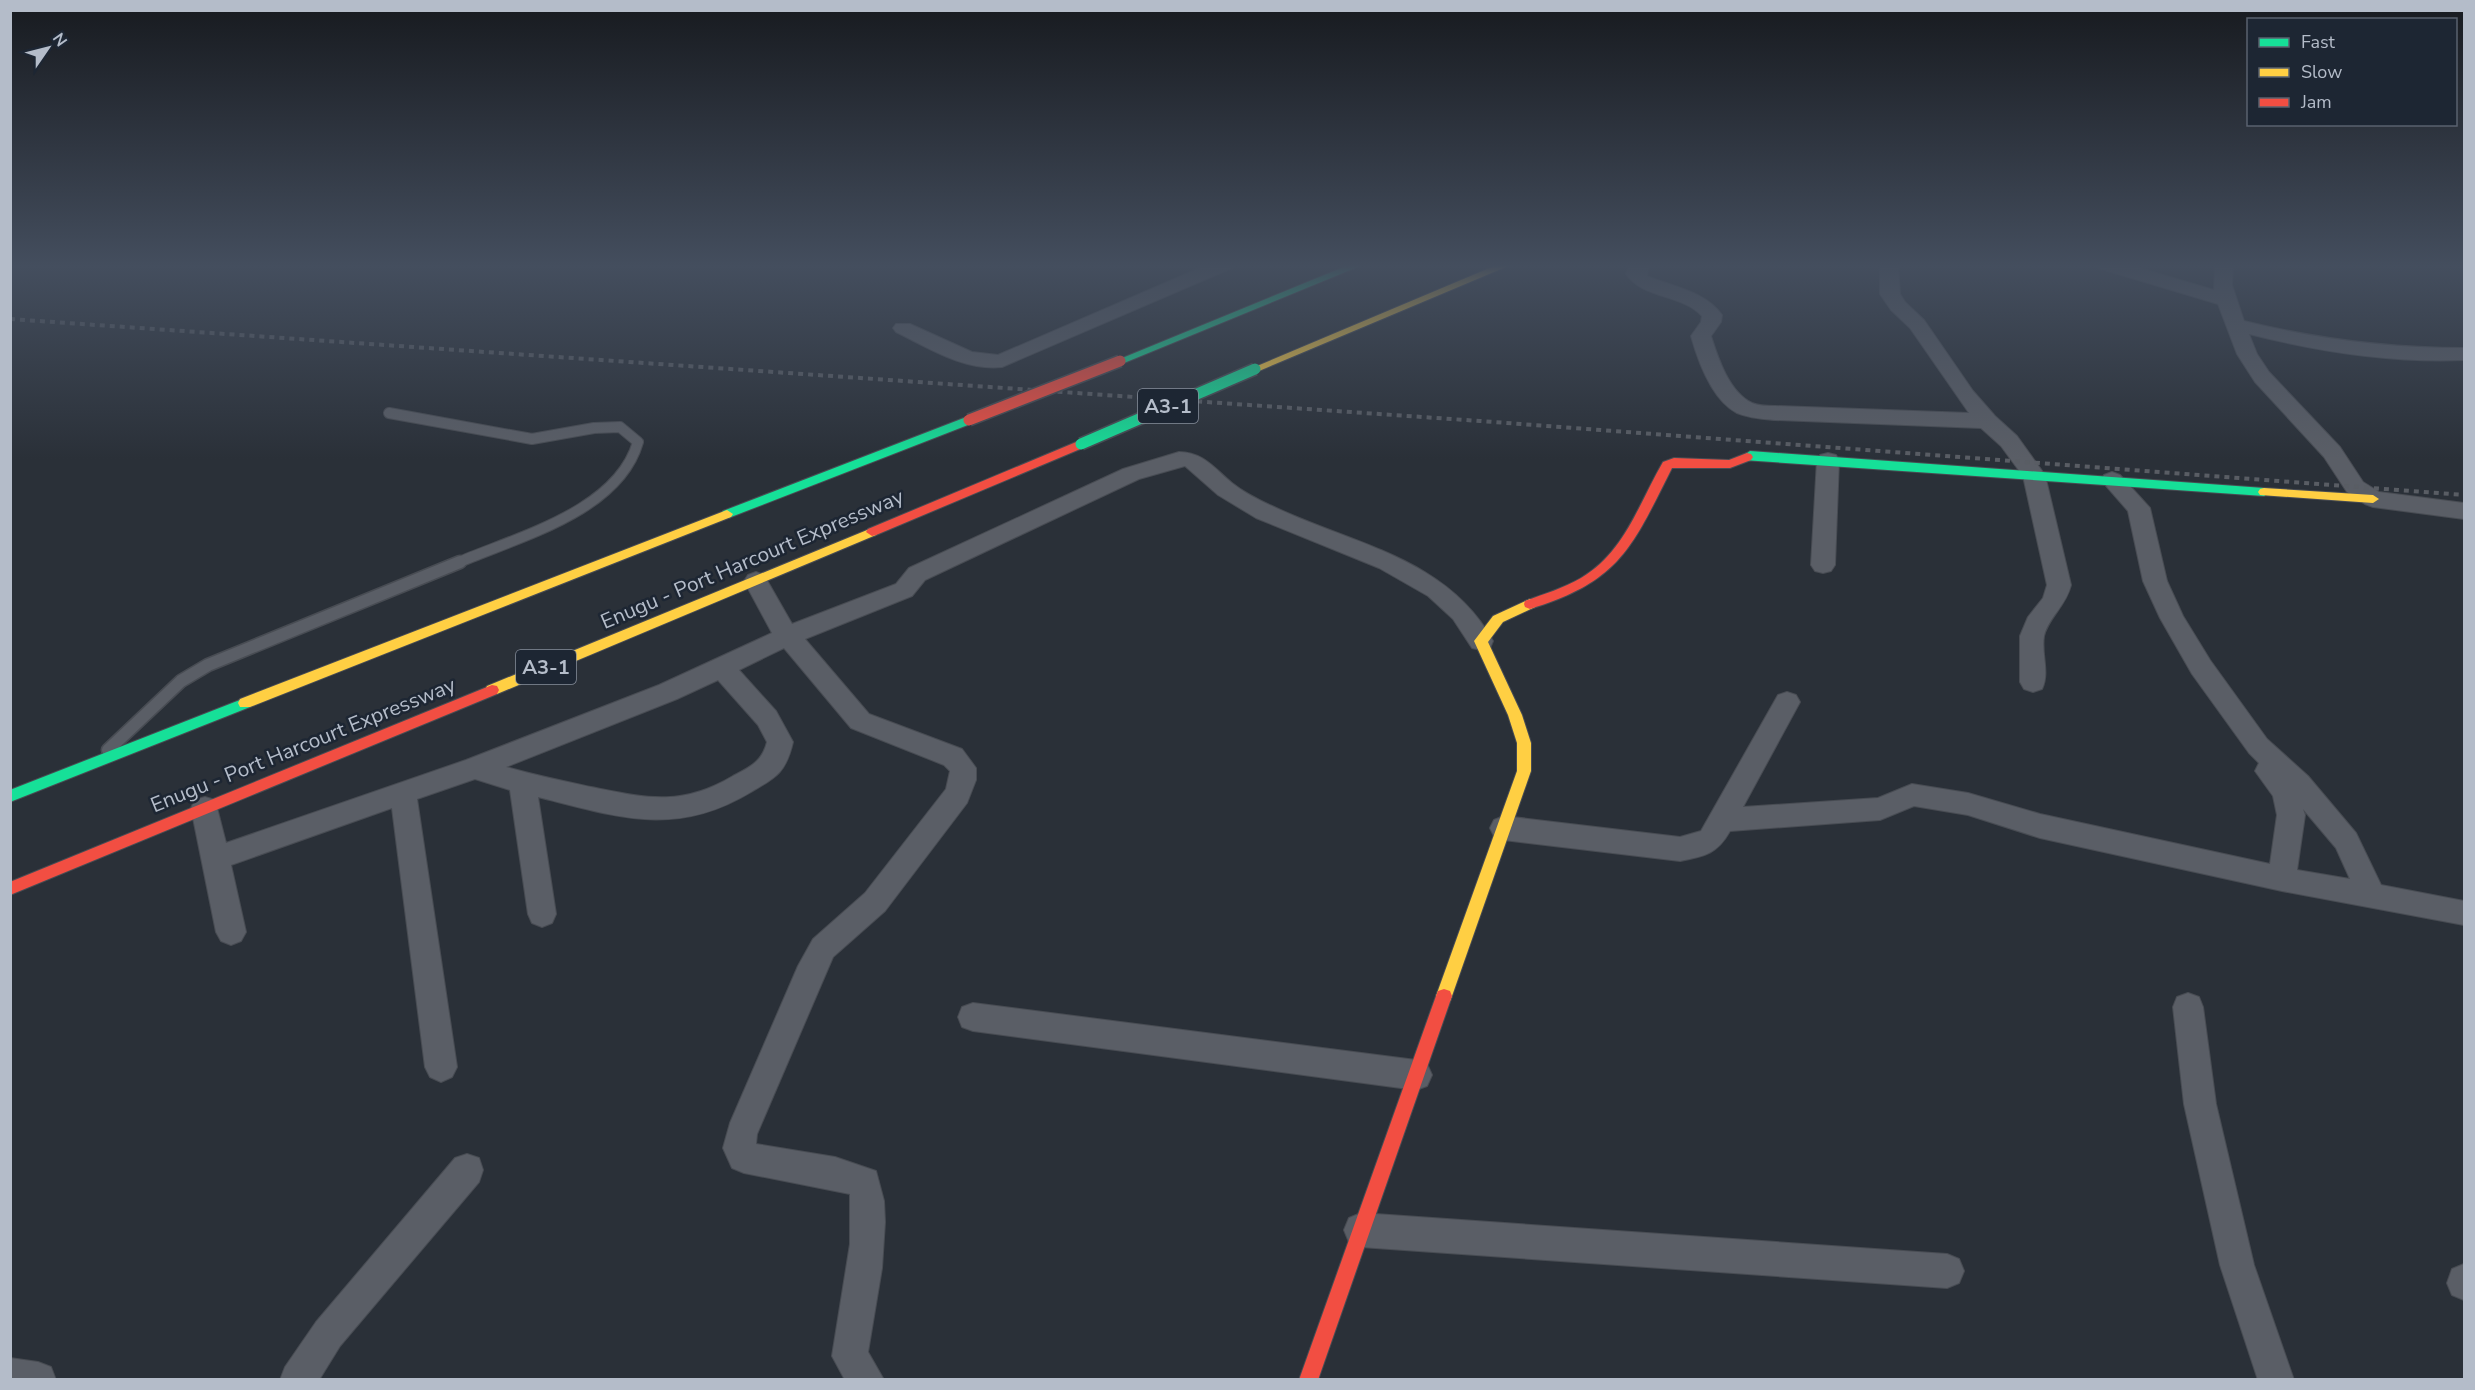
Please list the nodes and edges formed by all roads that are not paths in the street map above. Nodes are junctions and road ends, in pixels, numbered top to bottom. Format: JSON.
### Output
{"nodes":[{"id":1,"x":905,"y":329,"type":"edge"},
{"id":2,"x":1072,"y":329,"type":"edge"},
{"id":3,"x":1200,"y":329,"type":"edge"},
{"id":4,"x":1352,"y":329,"type":"edge"},
{"id":5,"x":1706,"y":329,"type":"edge"},
{"id":6,"x":1920,"y":329,"type":"edge"},
{"id":7,"x":2237,"y":329,"type":"edge"},
{"id":8,"x":2251,"y":329,"type":"edge"},
{"id":9,"x":2464,"y":354,"type":"edge"},
{"id":10,"x":389,"y":413,"type":"dead end"},
{"id":11,"x":1987,"y":421,"type":"junction"},
{"id":12,"x":1828,"y":460,"type":"junction"},
{"id":13,"x":2034,"y":475,"type":"junction"},
{"id":14,"x":2112,"y":480,"type":"junction"},
{"id":15,"x":2164,"y":486,"type":"junction"},
{"id":16,"x":2373,"y":499,"type":"junction"},
{"id":17,"x":2139,"y":508,"type":"junction"},
{"id":18,"x":2464,"y":511,"type":"edge"},
{"id":19,"x":1823,"y":565,"type":"dead end"},
{"id":20,"x":756,"y":581,"type":"junction"},
{"id":21,"x":788,"y":636,"type":"junction"},
{"id":22,"x":1481,"y":641,"type":"junction"},
{"id":23,"x":722,"y":667,"type":"junction"},
{"id":24,"x":2033,"y":682,"type":"dead end"},
{"id":25,"x":1787,"y":702,"type":"dead end"},
{"id":26,"x":2258,"y":746,"type":"junction"},
{"id":27,"x":95,"y":764,"type":"junction"},
{"id":28,"x":475,"y":768,"type":"junction"},
{"id":29,"x":523,"y":785,"type":"junction"},
{"id":30,"x":403,"y":793,"type":"junction"},
{"id":31,"x":10,"y":796,"type":"edge"},
{"id":32,"x":205,"y":808,"type":"junction"},
{"id":33,"x":1720,"y":820,"type":"junction"},
{"id":34,"x":1504,"y":828,"type":"junction"},
{"id":35,"x":215,"y":859,"type":"junction"},
{"id":36,"x":2282,"y":879,"type":"junction"},
{"id":37,"x":10,"y":889,"type":"edge"},
{"id":38,"x":2371,"y":895,"type":"junction"},
{"id":39,"x":2464,"y":913,"type":"edge"},
{"id":40,"x":542,"y":914,"type":"dead end"},
{"id":41,"x":231,"y":932,"type":"dead end"},
{"id":42,"x":2188,"y":1007,"type":"dead end"},
{"id":43,"x":974,"y":1017,"type":"dead end"},
{"id":44,"x":441,"y":1067,"type":"dead end"},
{"id":45,"x":1416,"y":1075,"type":"junction"},
{"id":46,"x":467,"y":1170,"type":"dead end"},
{"id":47,"x":1361,"y":1230,"type":"junction"},
{"id":48,"x":1947,"y":1270,"type":"dead end"},
{"id":49,"x":10,"y":1377,"type":"edge"},
{"id":50,"x":38,"y":1380,"type":"edge"},
{"id":51,"x":298,"y":1380,"type":"edge"},
{"id":52,"x":866,"y":1380,"type":"edge"},
{"id":53,"x":1308,"y":1380,"type":"edge"},
{"id":54,"x":2276,"y":1380,"type":"edge"}],
"edges":[{"from":1,"to":2,"type":"street"},
{"from":3,"to":27,"type":"main road","bridge":true},
{"from":4,"to":20,"type":"main road","name":"Enugu - Port Harcourt Expressway","number":"A3-1","bridge":true},
{"from":5,"to":11,"type":"street"},
{"from":6,"to":11,"type":"street"},
{"from":7,"to":16,"type":"street"},
{"from":8,"to":9,"type":"street"},
{"from":10,"to":27,"type":"lane"},
{"from":11,"to":13,"type":"street"},
{"from":12,"to":13,"type":"main road"},
{"from":12,"to":19,"type":"street"},
{"from":12,"to":22,"type":"main road"},
{"from":13,"to":14,"type":"main road"},
{"from":13,"to":24,"type":"street"},
{"from":14,"to":15,"type":"main road"},
{"from":14,"to":17,"type":"street"},
{"from":15,"to":16,"type":"main road"},
{"from":15,"to":17,"type":"street"},
{"from":16,"to":18,"type":"street"},
{"from":17,"to":26,"type":"street"},
{"from":20,"to":21,"type":"street"},
{"from":20,"to":32,"type":"main road","name":"Enugu - Port Harcourt Expressway","number":"A3-1"},
{"from":21,"to":22,"type":"street"},
{"from":21,"to":23,"type":"street"},
{"from":21,"to":52,"type":"street"},
{"from":22,"to":34,"type":"main road"},
{"from":23,"to":28,"type":"street"},
{"from":23,"to":29,"type":"street"},
{"from":25,"to":33,"type":"street"},
{"from":26,"to":36,"type":"street"},
{"from":26,"to":38,"type":"street"},
{"from":27,"to":31,"type":"main road"},
{"from":28,"to":29,"type":"street"},
{"from":28,"to":30,"type":"street"},
{"from":29,"to":40,"type":"street"},
{"from":30,"to":35,"type":"street"},
{"from":30,"to":44,"type":"street"},
{"from":32,"to":35,"type":"street"},
{"from":32,"to":37,"type":"main road","name":"Enugu - Port Harcourt Expressway","number":"A3-1"},
{"from":33,"to":34,"type":"street"},
{"from":33,"to":36,"type":"street"},
{"from":34,"to":45,"type":"main road"},
{"from":35,"to":41,"type":"street"},
{"from":36,"to":38,"type":"street"},
{"from":38,"to":39,"type":"street"},
{"from":42,"to":54,"type":"street"},
{"from":43,"to":45,"type":"street"},
{"from":45,"to":47,"type":"main road"},
{"from":46,"to":51,"type":"street"},
{"from":47,"to":48,"type":"street"},
{"from":47,"to":53,"type":"main road"},
{"from":49,"to":50,"type":"street"}]}
